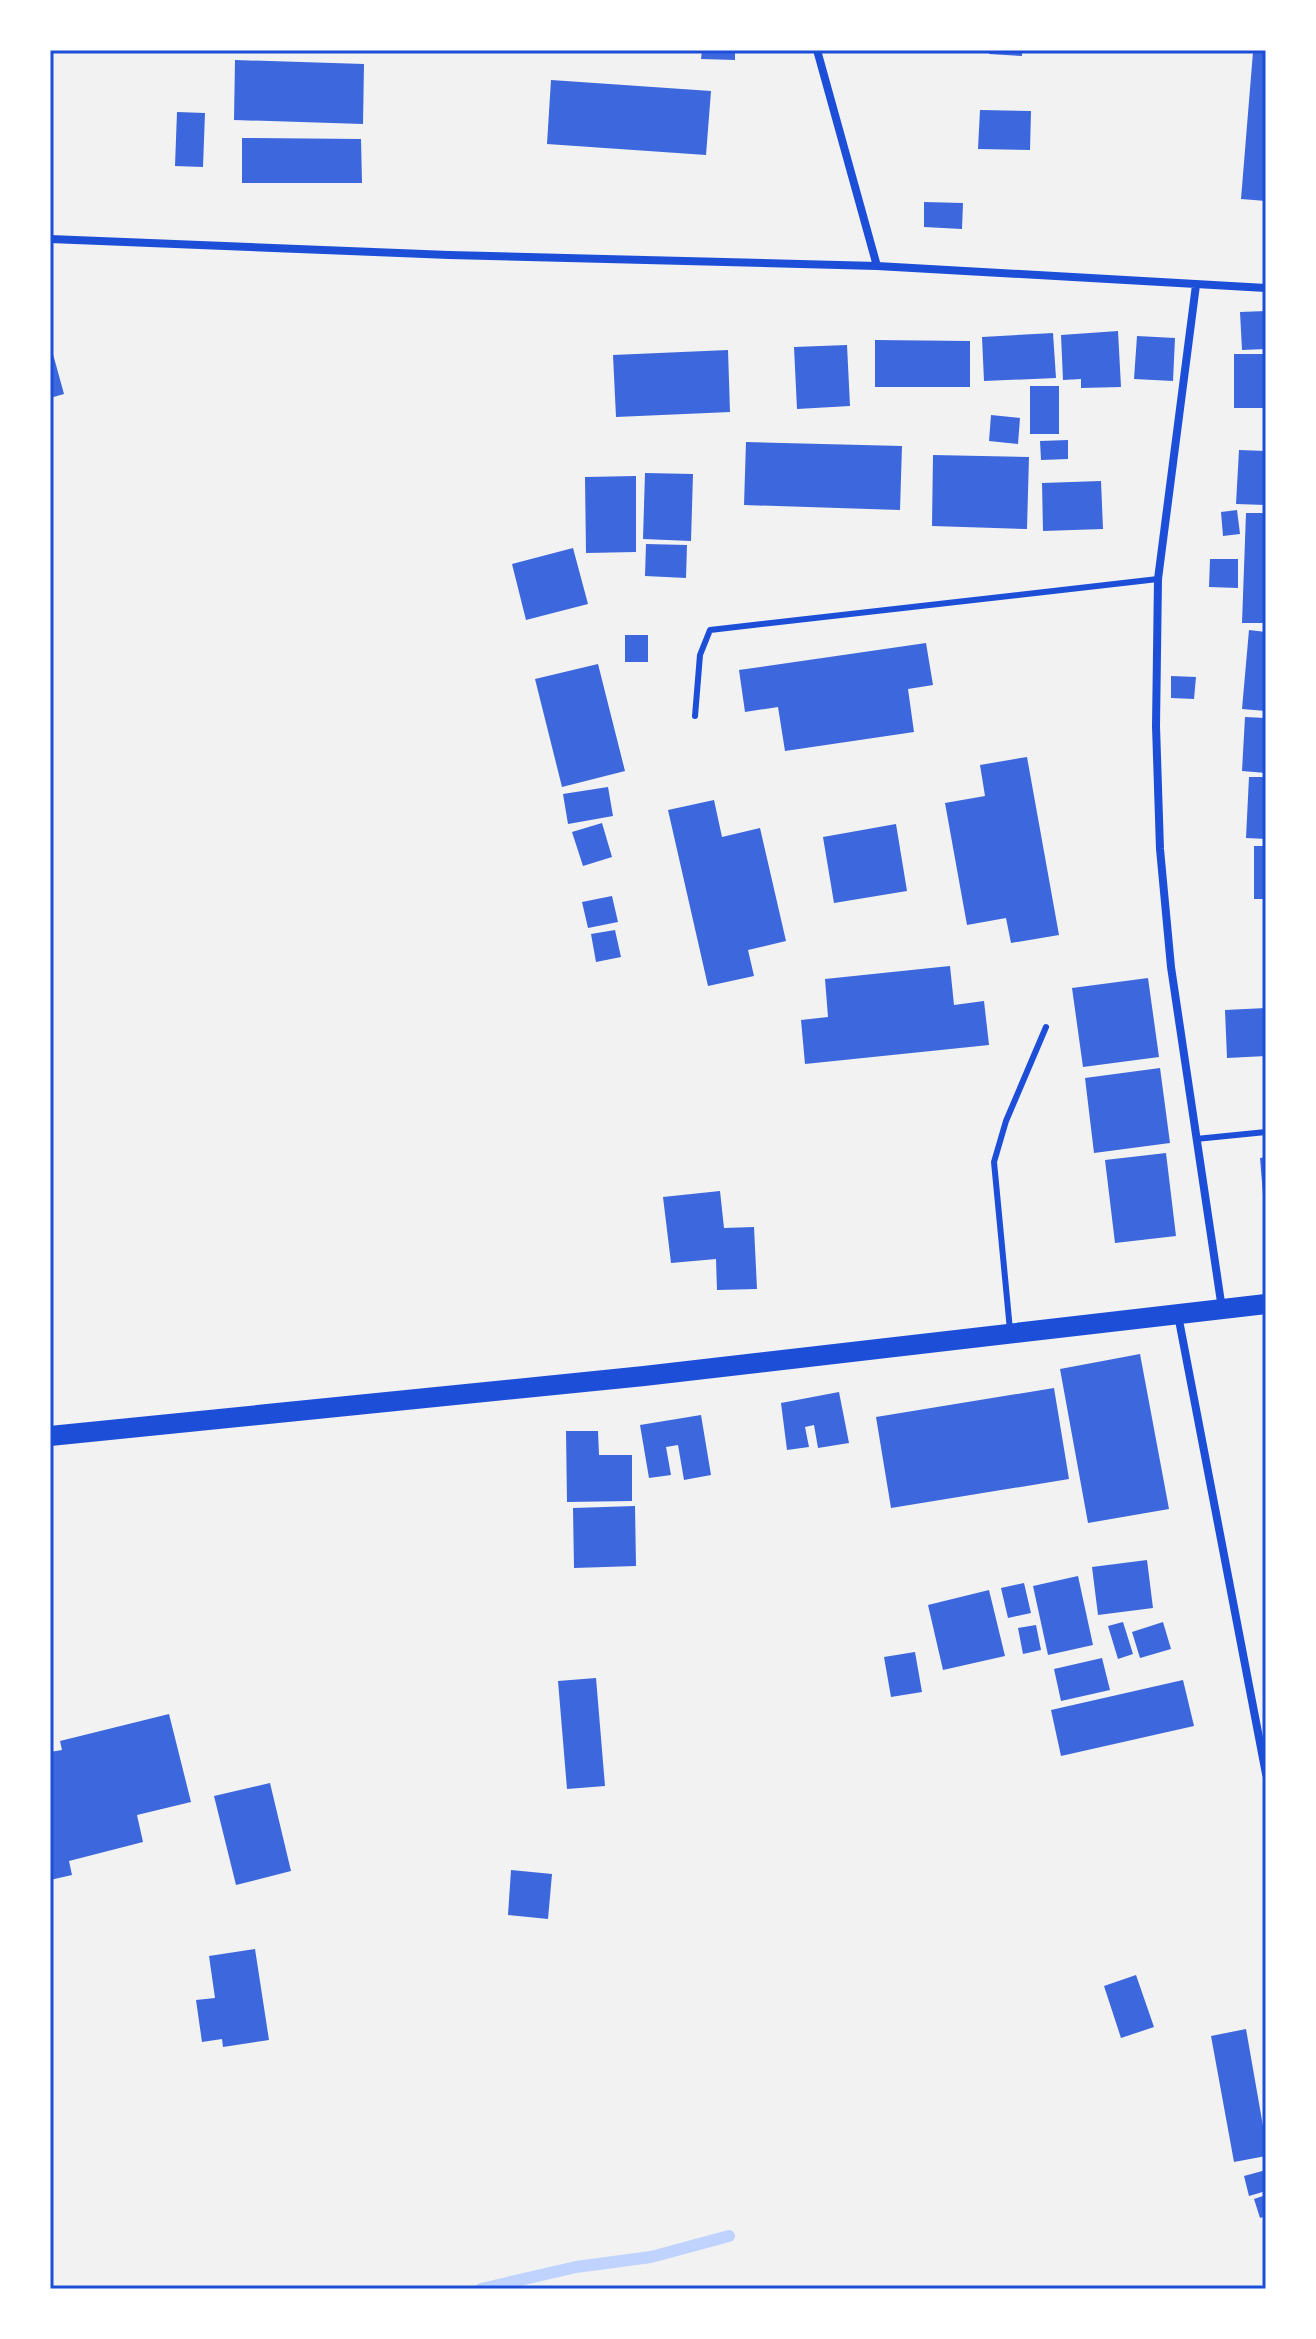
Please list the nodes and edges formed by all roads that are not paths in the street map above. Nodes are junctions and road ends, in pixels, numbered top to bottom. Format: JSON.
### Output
{"nodes":[{"id":1,"x":817,"y":50,"type":"edge"},
{"id":2,"x":50,"y":239,"type":"edge"},
{"id":3,"x":877,"y":266,"type":"junction"},
{"id":4,"x":1196,"y":285,"type":"junction"},
{"id":5,"x":1266,"y":288,"type":"edge"},
{"id":6,"x":1158,"y":579,"type":"junction"},
{"id":7,"x":695,"y":716,"type":"dead end"},
{"id":8,"x":1046,"y":1027,"type":"dead end"},
{"id":9,"x":1266,"y":1132,"type":"edge"},
{"id":10,"x":1196,"y":1139,"type":"junction"},
{"id":11,"x":1266,"y":1304,"type":"edge"},
{"id":12,"x":1222,"y":1309,"type":"junction"},
{"id":13,"x":1178,"y":1314,"type":"junction"},
{"id":14,"x":1010,"y":1333,"type":"junction"},
{"id":15,"x":50,"y":1436,"type":"edge"},
{"id":16,"x":1266,"y":1774,"type":"edge"}],
"edges":[{"from":1,"to":3,"type":"street"},
{"from":2,"to":3,"type":"street"},
{"from":3,"to":4,"type":"street"},
{"from":4,"to":5,"type":"street"},
{"from":4,"to":6,"type":"street"},
{"from":6,"to":7,"type":"lane"},
{"from":6,"to":10,"type":"street"},
{"from":8,"to":14,"type":"lane"},
{"from":9,"to":10,"type":"lane"},
{"from":10,"to":12,"type":"street"},
{"from":11,"to":12,"type":"main road"},
{"from":12,"to":13,"type":"main road"},
{"from":13,"to":14,"type":"main road"},
{"from":13,"to":16,"type":"street"},
{"from":14,"to":15,"type":"main road"}]}
